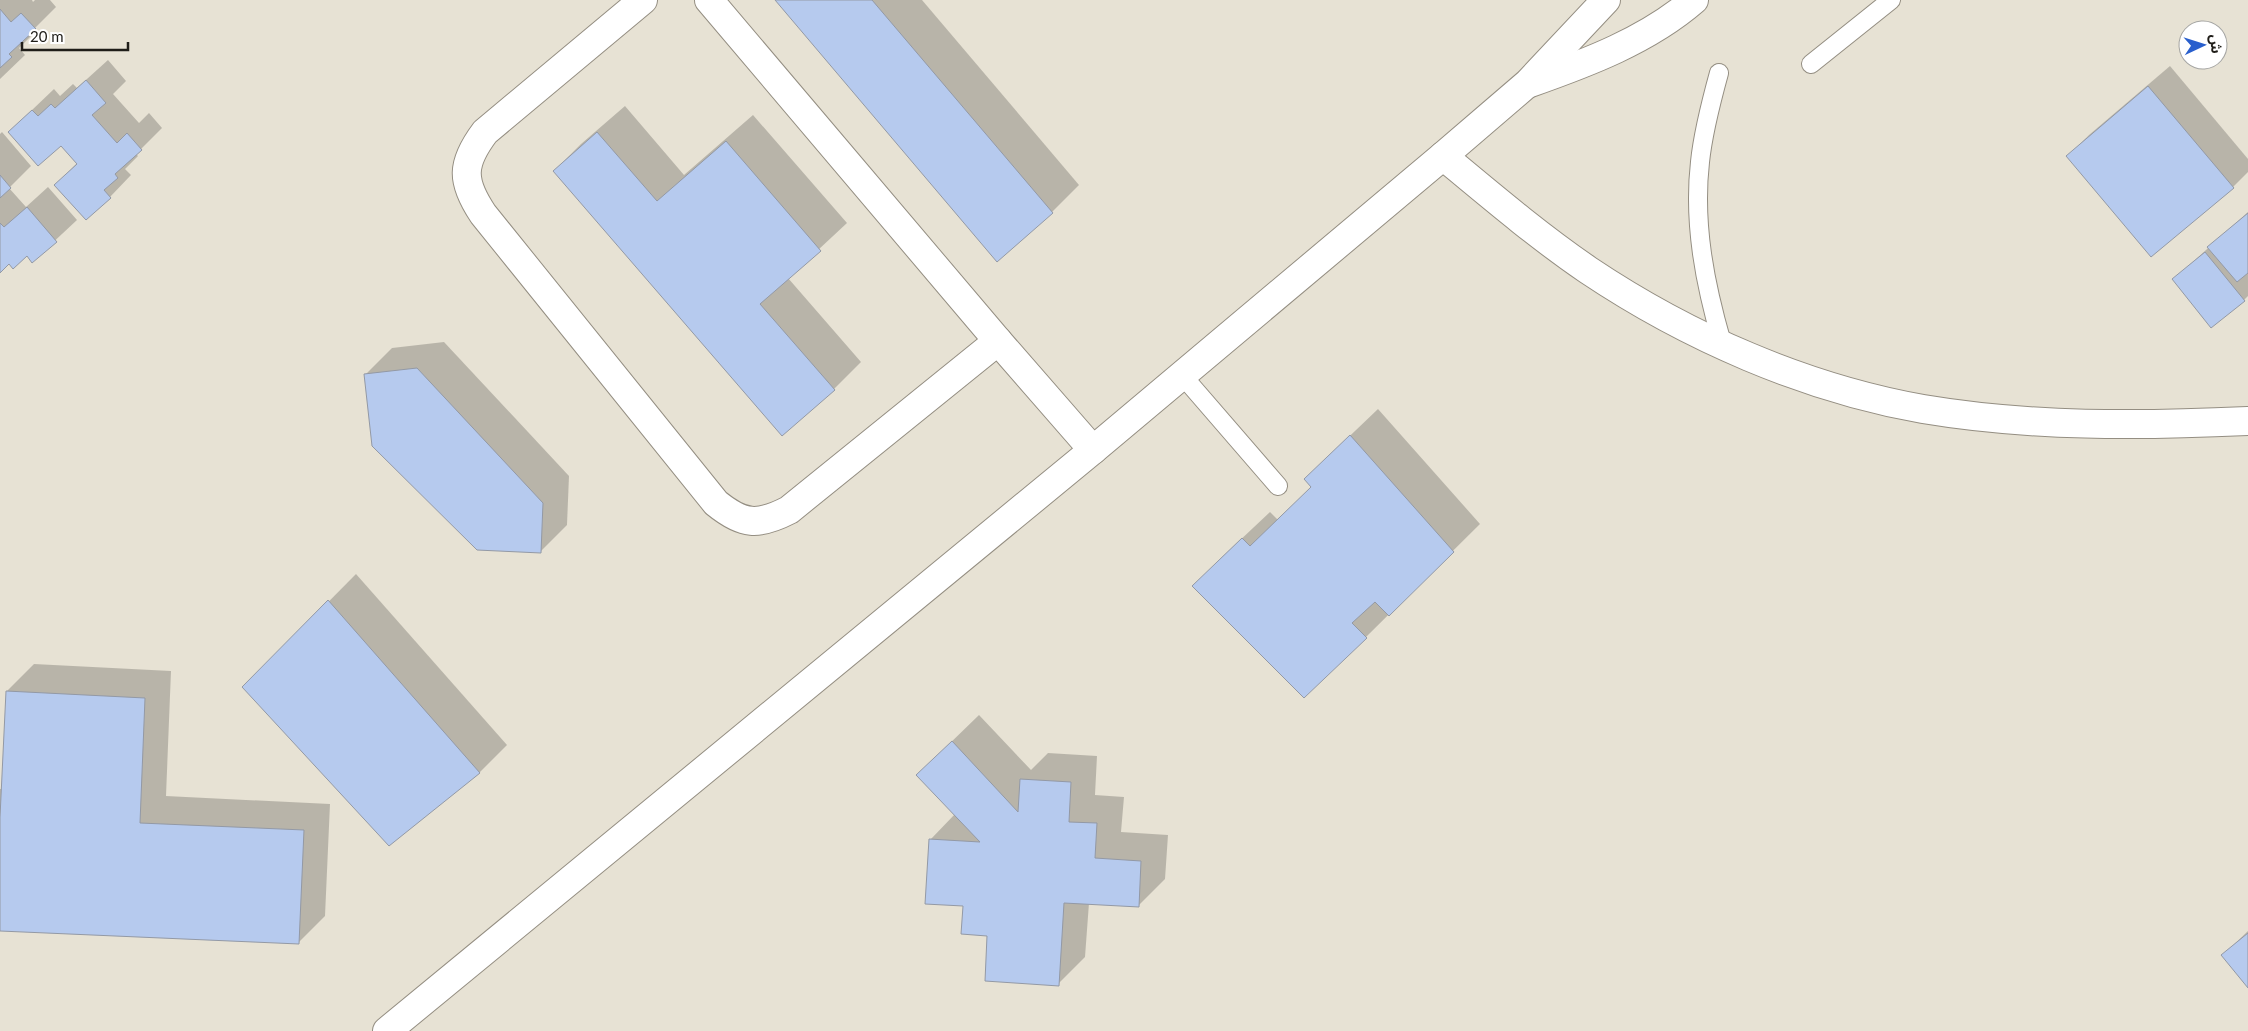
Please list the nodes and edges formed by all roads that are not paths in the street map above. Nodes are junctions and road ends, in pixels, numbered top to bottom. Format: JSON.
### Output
{"nodes":[{"id":1,"x":643,"y":0,"type":"edge"},
{"id":2,"x":709,"y":0,"type":"edge"},
{"id":3,"x":1606,"y":0,"type":"edge"},
{"id":4,"x":1694,"y":0,"type":"edge"},
{"id":5,"x":1891,"y":0,"type":"edge"},
{"id":6,"x":1811,"y":64,"type":"dead end"},
{"id":7,"x":1719,"y":73,"type":"dead end"},
{"id":8,"x":1528,"y":83,"type":"junction"},
{"id":9,"x":1443,"y":156,"type":"junction"},
{"id":10,"x":998,"y":341,"type":"junction"},
{"id":11,"x":1722,"y":343,"type":"junction"},
{"id":12,"x":1182,"y":375,"type":"junction"},
{"id":13,"x":2248,"y":421,"type":"edge"},
{"id":14,"x":1093,"y":450,"type":"junction"},
{"id":15,"x":1278,"y":486,"type":"dead end"},
{"id":16,"x":387,"y":1031,"type":"edge"}],
"edges":[{"from":1,"to":10,"type":"street"},
{"from":2,"to":10,"type":"street"},
{"from":3,"to":8,"type":"street"},
{"from":4,"to":8,"type":"street"},
{"from":5,"to":6,"type":"lane"},
{"from":7,"to":11,"type":"lane"},
{"from":8,"to":9,"type":"street"},
{"from":9,"to":11,"type":"street"},
{"from":9,"to":12,"type":"street"},
{"from":10,"to":14,"type":"street"},
{"from":11,"to":13,"type":"street"},
{"from":12,"to":14,"type":"street"},
{"from":12,"to":15,"type":"lane"},
{"from":14,"to":16,"type":"street"}]}
